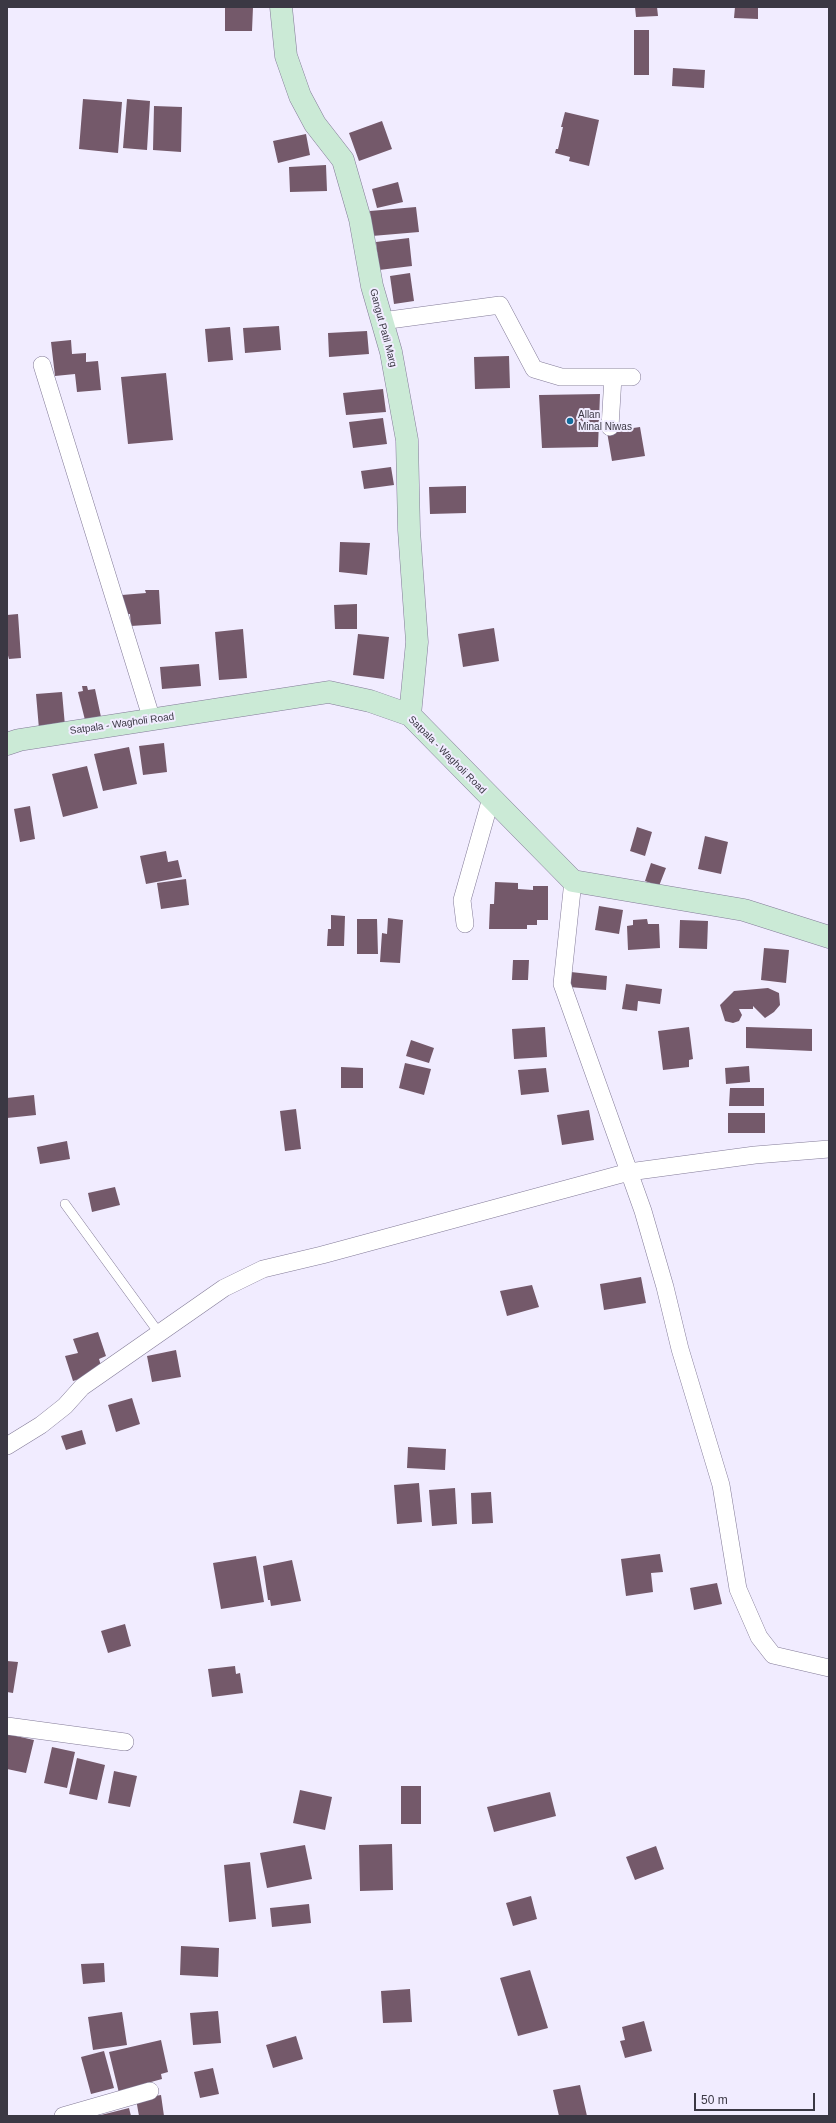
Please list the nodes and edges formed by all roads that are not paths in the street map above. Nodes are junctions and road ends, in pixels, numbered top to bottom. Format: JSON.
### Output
{"nodes":[{"id":1,"x":281,"y":7,"type":"edge"},
{"id":2,"x":382,"y":321,"type":"junction"},
{"id":3,"x":42,"y":365,"type":"dead end"},
{"id":4,"x":613,"y":377,"type":"junction"},
{"id":5,"x":632,"y":377,"type":"dead end"},
{"id":6,"x":610,"y":427,"type":"dead end"},
{"id":7,"x":410,"y":715,"type":"junction"},
{"id":8,"x":152,"y":720,"type":"junction"},
{"id":9,"x":7,"y":744,"type":"edge"},
{"id":10,"x":491,"y":798,"type":"junction"},
{"id":11,"x":572,"y":881,"type":"junction"},
{"id":12,"x":465,"y":924,"type":"dead end"},
{"id":13,"x":829,"y":937,"type":"edge"},
{"id":14,"x":829,"y":1149,"type":"edge"},
{"id":15,"x":629,"y":1172,"type":"junction"},
{"id":16,"x":65,"y":1204,"type":"dead end"},
{"id":17,"x":159,"y":1333,"type":"junction"},
{"id":18,"x":7,"y":1446,"type":"edge"},
{"id":19,"x":829,"y":1668,"type":"edge"},
{"id":20,"x":7,"y":1726,"type":"edge"},
{"id":21,"x":125,"y":1742,"type":"dead end"},
{"id":22,"x":150,"y":2091,"type":"dead end"},
{"id":23,"x":63,"y":2116,"type":"edge"}],
"edges":[{"from":1,"to":2,"type":"main road","name":"Gangut Patil Marg"},
{"from":2,"to":4,"type":"street"},
{"from":2,"to":7,"type":"main road","name":"Gangut Patil Marg"},
{"from":3,"to":8,"type":"street"},
{"from":4,"to":5,"type":"street"},
{"from":4,"to":6,"type":"street"},
{"from":7,"to":8,"type":"main road","name":"Satpala - Wagholi Road"},
{"from":7,"to":10,"type":"main road","name":"Satpala - Wagholi Road"},
{"from":8,"to":9,"type":"main road","name":"Satpala - Wagholi Road"},
{"from":10,"to":11,"type":"main road","name":"Satpala - Wagholi Road"},
{"from":10,"to":12,"type":"street"},
{"from":11,"to":13,"type":"main road"},
{"from":11,"to":15,"type":"street"},
{"from":14,"to":15,"type":"street"},
{"from":15,"to":17,"type":"street"},
{"from":15,"to":19,"type":"street"},
{"from":16,"to":17,"type":"lane"},
{"from":17,"to":18,"type":"street"},
{"from":20,"to":21,"type":"street"},
{"from":22,"to":23,"type":"street"}]}
